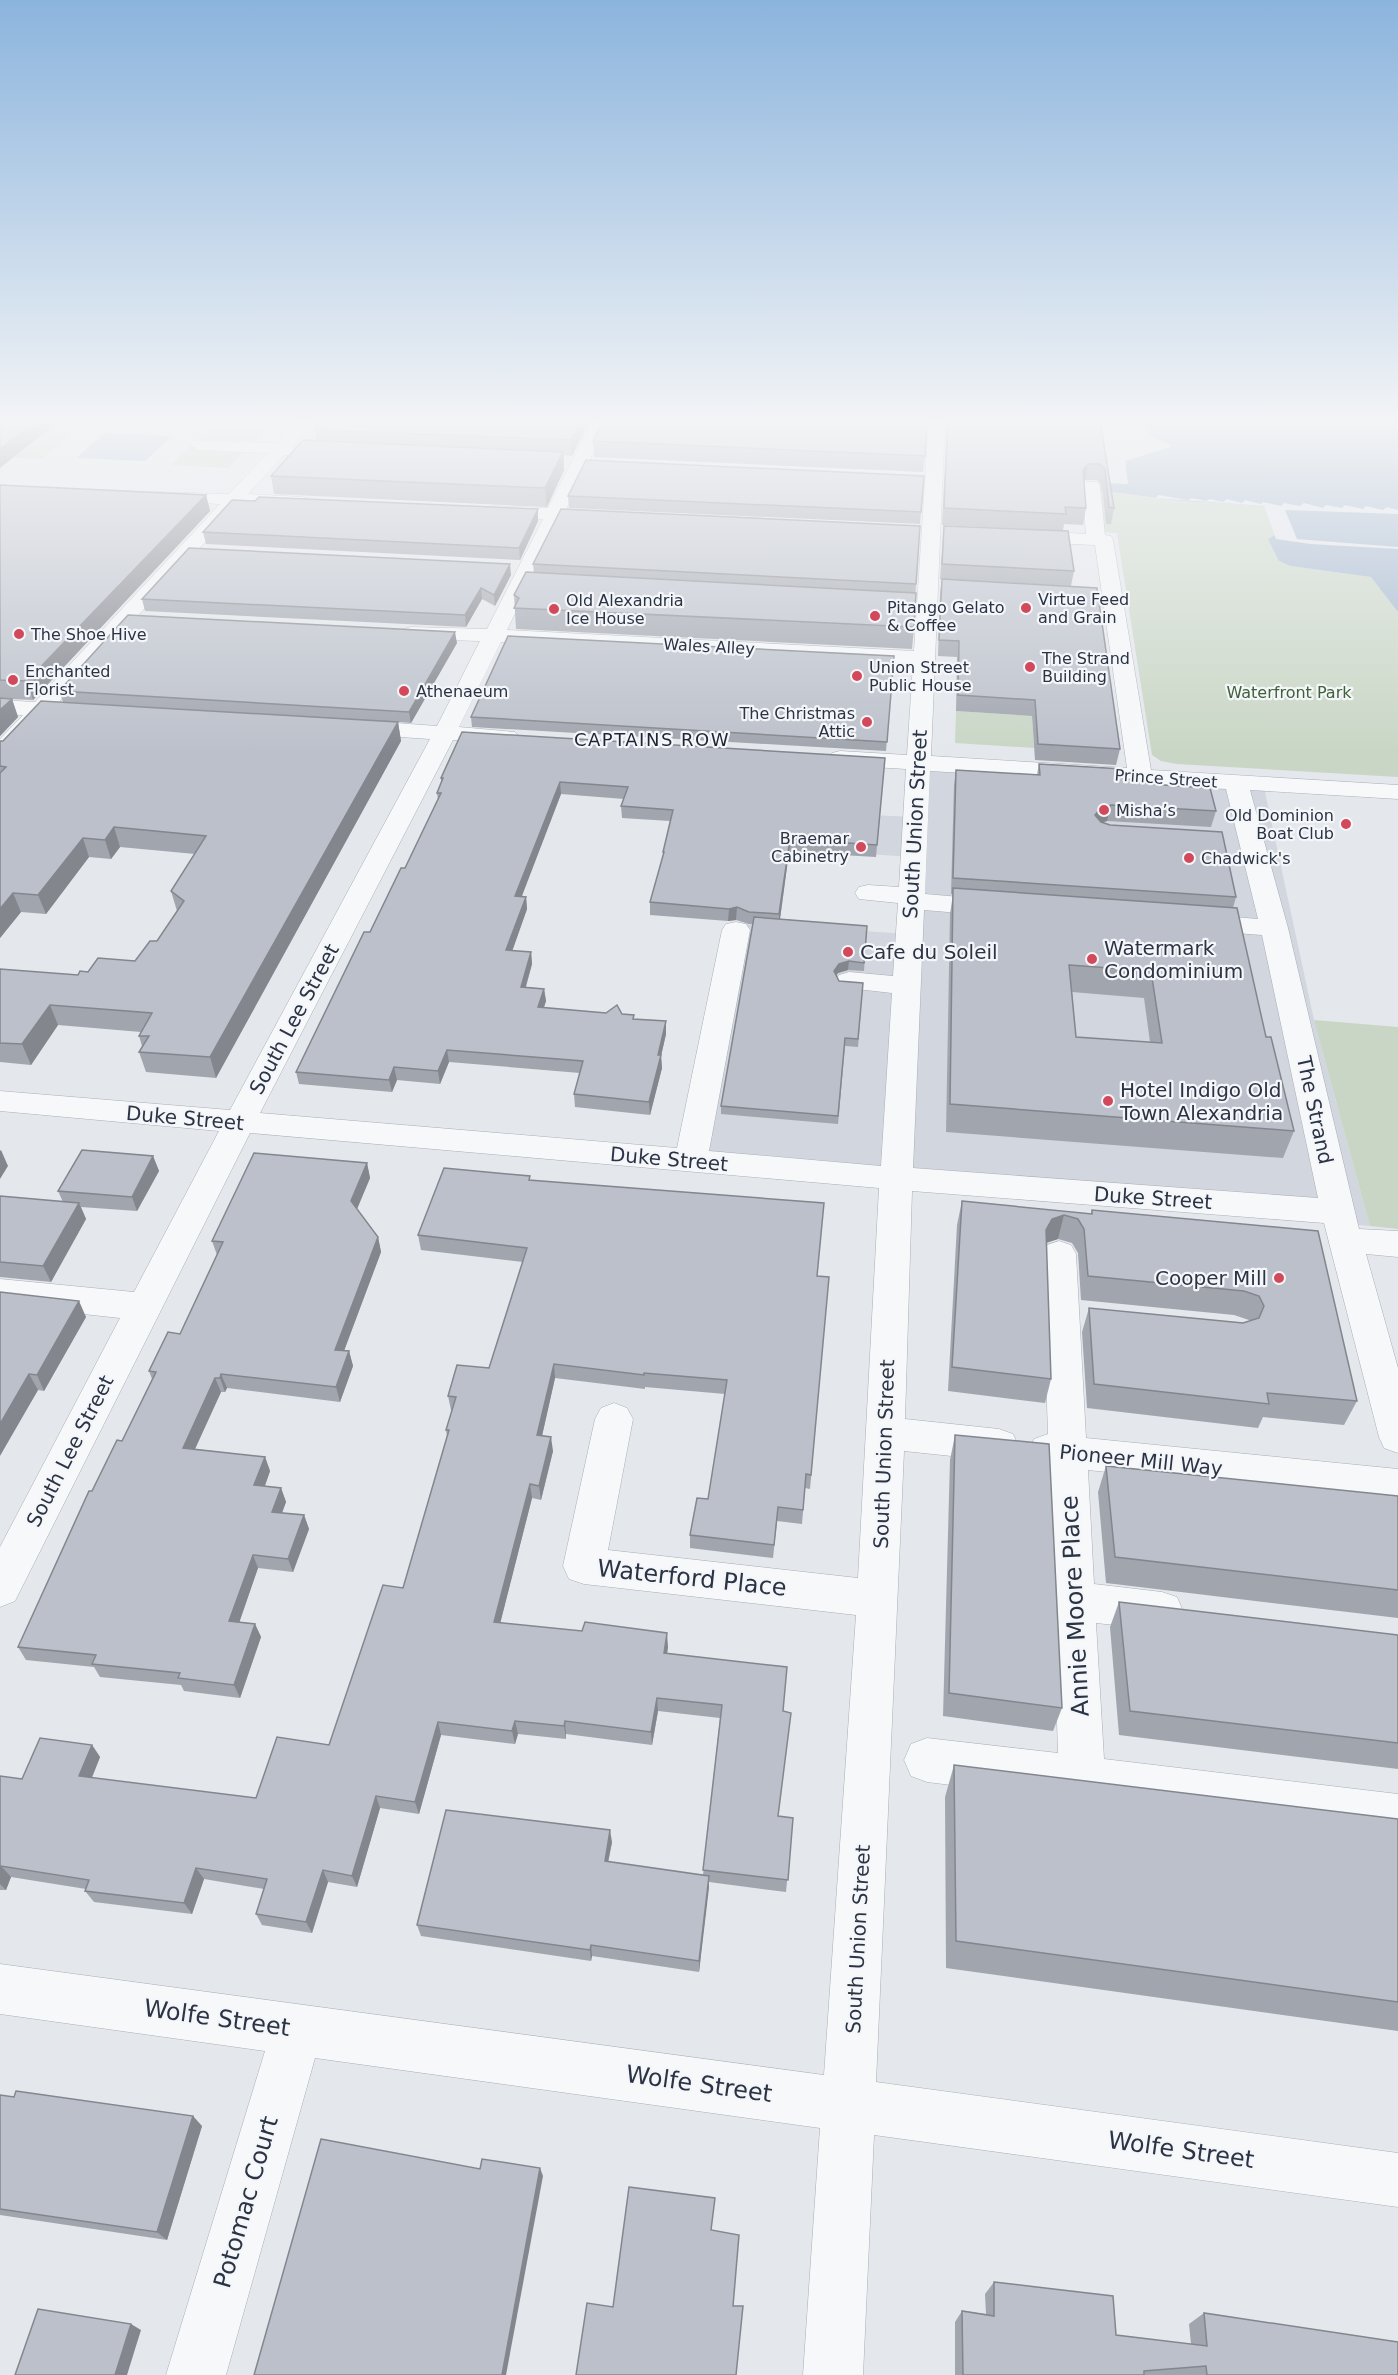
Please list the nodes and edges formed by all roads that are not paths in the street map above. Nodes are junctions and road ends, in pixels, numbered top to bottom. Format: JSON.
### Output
{"nodes":[{"id":1,"x":211,"y":531,"type":"edge"},
{"id":2,"x":547,"y":531,"type":"edge"},
{"id":3,"x":930,"y":531,"type":"edge"},
{"id":4,"x":1098,"y":531,"type":"edge"},
{"id":5,"x":1004,"y":536,"type":"edge"},
{"id":6,"x":1100,"y":540,"type":"junction"},
{"id":7,"x":503,"y":567,"type":"edge"},
{"id":8,"x":528,"y":580,"type":"junction"},
{"id":9,"x":1090,"y":595,"type":"edge"},
{"id":10,"x":1114,"y":600,"type":"junction"},
{"id":11,"x":124,"y":618,"type":"junction"},
{"id":12,"x":147,"y":619,"type":"edge"},
{"id":13,"x":394,"y":633,"type":"edge"},
{"id":14,"x":493,"y":636,"type":"junction"},
{"id":15,"x":924,"y":658,"type":"junction"},
{"id":16,"x":0,"y":707,"type":"edge"},
{"id":17,"x":42,"y":708,"type":"junction"},
{"id":18,"x":99,"y":712,"type":"edge"},
{"id":19,"x":333,"y":726,"type":"edge"},
{"id":20,"x":445,"y":733,"type":"junction"},
{"id":21,"x":524,"y":738,"type":"edge"},
{"id":22,"x":0,"y":753,"type":"edge"},
{"id":23,"x":821,"y":757,"type":"edge"},
{"id":24,"x":918,"y":763,"type":"junction"},
{"id":25,"x":1140,"y":776,"type":"junction"},
{"id":26,"x":1236,"y":782,"type":"junction"},
{"id":27,"x":1398,"y":792,"type":"edge"},
{"id":28,"x":1222,"y":838,"type":"edge"},
{"id":29,"x":1251,"y":840,"type":"junction"},
{"id":30,"x":868,"y":893,"type":"dead end"},
{"id":31,"x":911,"y":899,"type":"junction"},
{"id":32,"x":1020,"y":909,"type":"edge"},
{"id":33,"x":1174,"y":921,"type":"edge"},
{"id":34,"x":1274,"y":928,"type":"junction"},
{"id":35,"x":736,"y":930,"type":"dead end"},
{"id":36,"x":849,"y":981,"type":"edge"},
{"id":37,"x":906,"y":986,"type":"junction"},
{"id":38,"x":0,"y":1101,"type":"edge"},
{"id":39,"x":239,"y":1123,"type":"junction"},
{"id":40,"x":691,"y":1161,"type":"junction"},
{"id":41,"x":896,"y":1178,"type":"junction"},
{"id":42,"x":1342,"y":1226,"type":"junction"},
{"id":43,"x":1398,"y":1244,"type":"edge"},
{"id":44,"x":1059,"y":1254,"type":"dead end"},
{"id":45,"x":0,"y":1292,"type":"edge"},
{"id":46,"x":145,"y":1307,"type":"junction"},
{"id":47,"x":614,"y":1419,"type":"dead end"},
{"id":48,"x":885,"y":1433,"type":"junction"},
{"id":49,"x":1398,"y":1437,"type":"edge"},
{"id":50,"x":1068,"y":1452,"type":"junction"},
{"id":51,"x":1398,"y":1486,"type":"edge"},
{"id":52,"x":0,"y":1588,"type":"edge"},
{"id":53,"x":878,"y":1599,"type":"junction"},
{"id":54,"x":1075,"y":1601,"type":"junction"},
{"id":55,"x":1202,"y":1616,"type":"edge"},
{"id":56,"x":927,"y":1760,"type":"dead end"},
{"id":57,"x":1082,"y":1779,"type":"junction"},
{"id":58,"x":1398,"y":1817,"type":"edge"},
{"id":59,"x":0,"y":1989,"type":"edge"},
{"id":60,"x":297,"y":2029,"type":"junction"},
{"id":61,"x":848,"y":2104,"type":"junction"},
{"id":62,"x":1398,"y":2180,"type":"edge"},
{"id":63,"x":196,"y":2375,"type":"edge"},
{"id":64,"x":833,"y":2375,"type":"edge"}],
"edges":[{"from":1,"to":11,"type":"street"},
{"from":2,"to":8,"type":"street","name":"South Lee Street"},
{"from":3,"to":15,"type":"street","name":"South Union Street"},
{"from":4,"to":6,"type":"street"},
{"from":5,"to":6,"type":"street"},
{"from":6,"to":10,"type":"street"},
{"from":7,"to":8,"type":"street"},
{"from":8,"to":14,"type":"street","name":"South Lee Street"},
{"from":9,"to":10,"type":"street"},
{"from":10,"to":25,"type":"street"},
{"from":11,"to":12,"type":"street"},
{"from":11,"to":17,"type":"street"},
{"from":13,"to":14,"type":"street","name":"Wales Alley"},
{"from":14,"to":15,"type":"street","name":"Wales Alley"},
{"from":14,"to":20,"type":"street","name":"South Lee Street"},
{"from":15,"to":24,"type":"street","name":"South Union Street"},
{"from":16,"to":17,"type":"street"},
{"from":17,"to":18,"type":"street"},
{"from":17,"to":22,"type":"street"},
{"from":19,"to":20,"type":"street"},
{"from":20,"to":21,"type":"street"},
{"from":20,"to":39,"type":"street","name":"South Lee Street"},
{"from":23,"to":24,"type":"street","name":"Prince Street"},
{"from":24,"to":25,"type":"street","name":"Prince Street"},
{"from":24,"to":31,"type":"street","name":"South Union Street"},
{"from":25,"to":26,"type":"street","name":"Prince Street"},
{"from":26,"to":27,"type":"street","name":"Prince Street"},
{"from":26,"to":29,"type":"street","name":"The Strand"},
{"from":28,"to":29,"type":"street"},
{"from":29,"to":34,"type":"street","name":"The Strand"},
{"from":30,"to":31,"type":"street"},
{"from":31,"to":32,"type":"street"},
{"from":31,"to":37,"type":"street","name":"South Union Street"},
{"from":33,"to":34,"type":"street"},
{"from":34,"to":42,"type":"street","name":"The Strand"},
{"from":35,"to":40,"type":"street"},
{"from":36,"to":37,"type":"street"},
{"from":37,"to":41,"type":"street","name":"South Union Street"},
{"from":38,"to":39,"type":"street","name":"Duke Street"},
{"from":39,"to":40,"type":"street","name":"Duke Street"},
{"from":39,"to":46,"type":"street","name":"South Lee Street"},
{"from":40,"to":41,"type":"street","name":"Duke Street"},
{"from":41,"to":42,"type":"street","name":"Duke Street"},
{"from":41,"to":48,"type":"street","name":"South Union Street"},
{"from":42,"to":43,"type":"street","name":"Duke Street"},
{"from":42,"to":49,"type":"street","name":"The Strand"},
{"from":44,"to":50,"type":"street","name":"Annie Moore Place"},
{"from":45,"to":46,"type":"street"},
{"from":46,"to":52,"type":"street","name":"South Lee Street"},
{"from":47,"to":53,"type":"street","name":"Waterford Place"},
{"from":48,"to":50,"type":"street","name":"Pioneer Mill Way"},
{"from":48,"to":53,"type":"street","name":"South Union Street"},
{"from":50,"to":51,"type":"street","name":"Pioneer Mill Way"},
{"from":50,"to":54,"type":"street","name":"Annie Moore Place"},
{"from":53,"to":61,"type":"street","name":"South Union Street"},
{"from":54,"to":55,"type":"street"},
{"from":54,"to":57,"type":"street","name":"Annie Moore Place"},
{"from":56,"to":57,"type":"street"},
{"from":57,"to":58,"type":"street"},
{"from":59,"to":60,"type":"street","name":"Wolfe Street"},
{"from":60,"to":61,"type":"street","name":"Wolfe Street"},
{"from":60,"to":63,"type":"street","name":"Potomac Court"},
{"from":61,"to":62,"type":"street","name":"Wolfe Street"},
{"from":61,"to":64,"type":"street","name":"South Union Street"}]}
